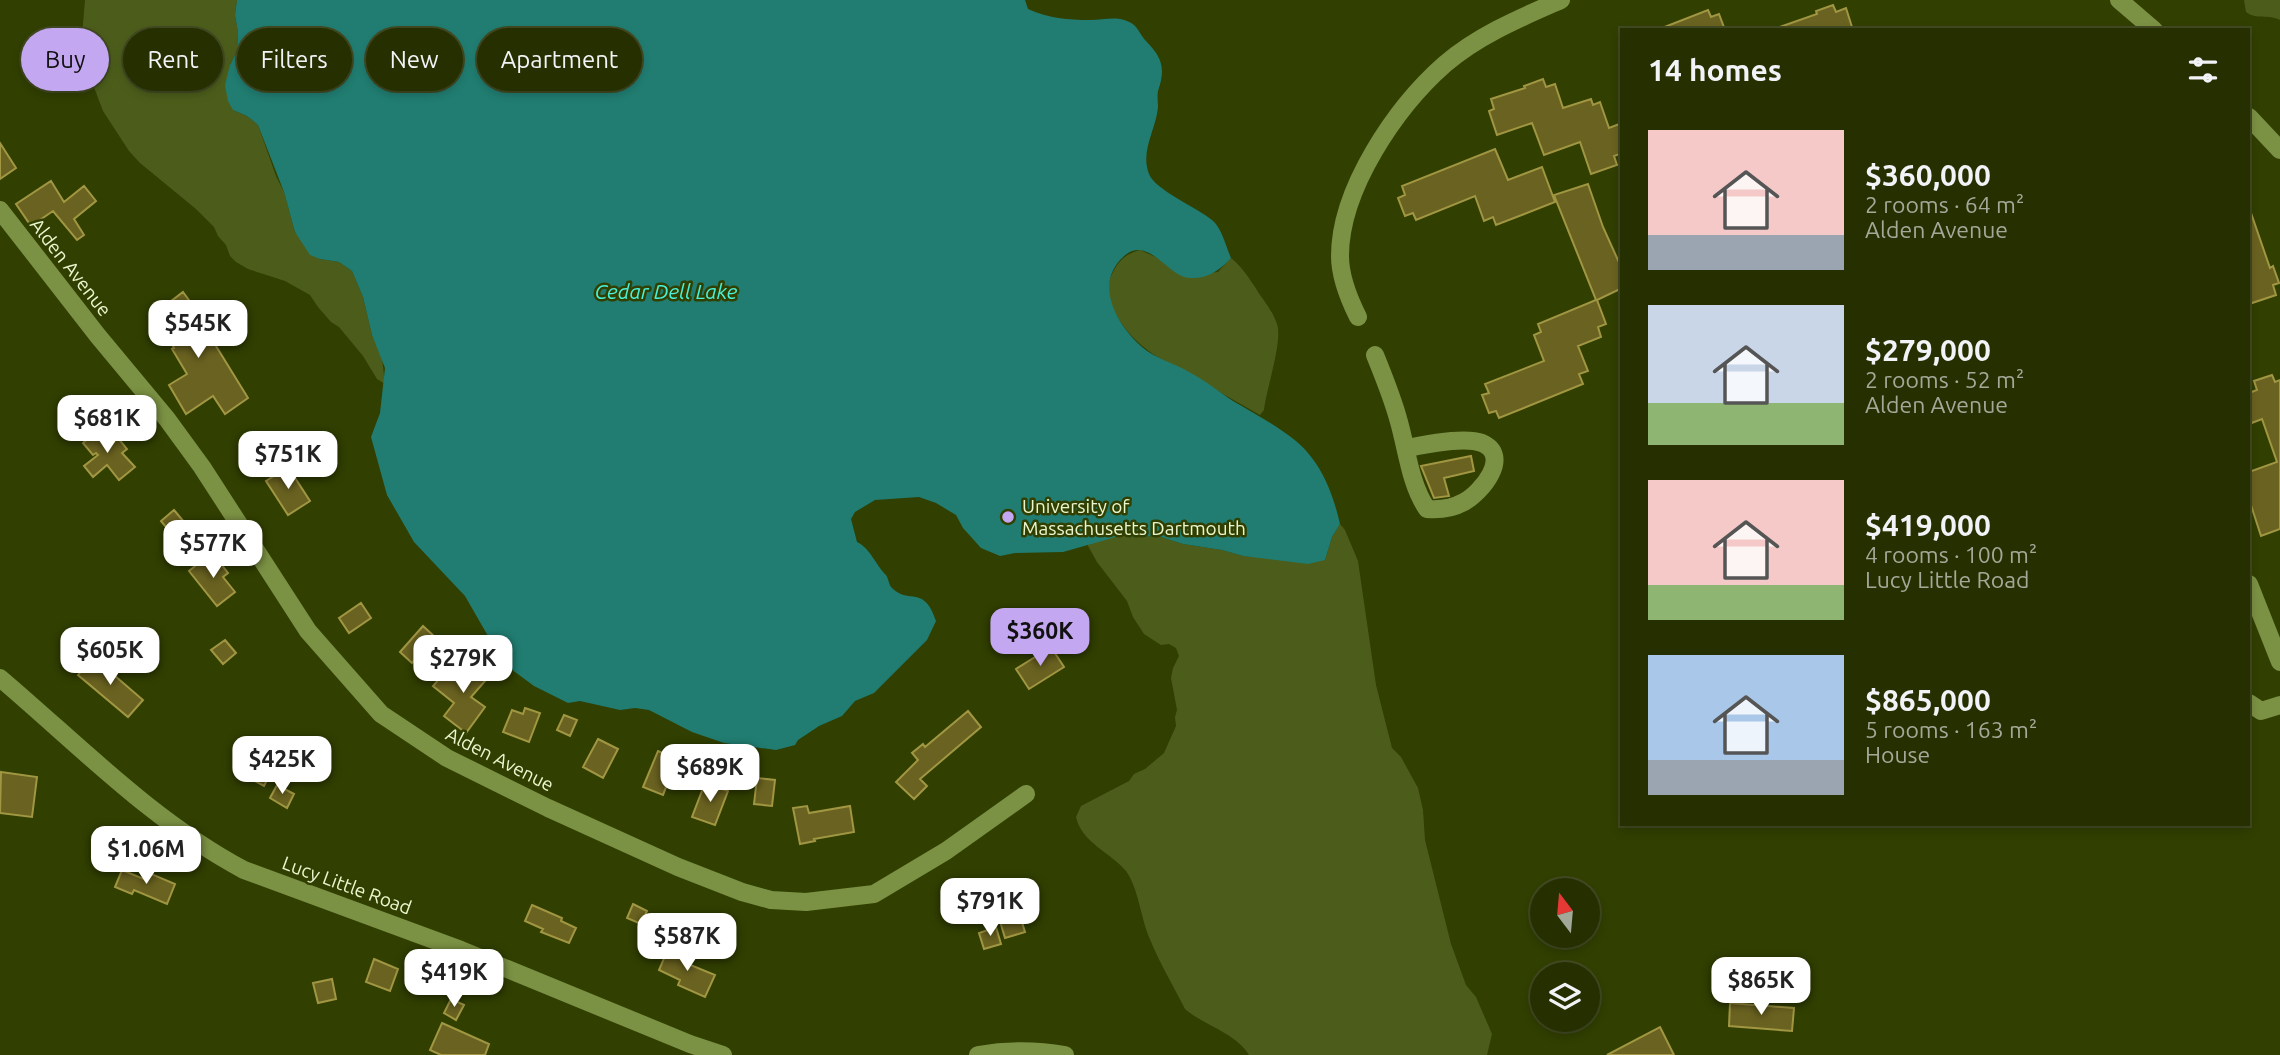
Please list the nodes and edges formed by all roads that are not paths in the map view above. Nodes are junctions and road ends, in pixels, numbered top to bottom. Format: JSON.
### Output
{"nodes":[{"id":1,"x":1561,"y":0,"type":"edge"},
{"id":2,"x":2119,"y":0,"type":"edge"},
{"id":3,"x":2152,"y":28,"type":"edge"},
{"id":4,"x":2250,"y":118,"type":"edge"},
{"id":5,"x":2280,"y":150,"type":"edge"},
{"id":6,"x":0,"y":210,"type":"edge"},
{"id":7,"x":1358,"y":317,"type":"dead end"},
{"id":8,"x":1375,"y":355,"type":"dead end"},
{"id":9,"x":1406,"y":448,"type":"junction"},
{"id":10,"x":2250,"y":587,"type":"edge"},
{"id":11,"x":2280,"y":662,"type":"edge"},
{"id":12,"x":0,"y":678,"type":"edge"},
{"id":13,"x":2250,"y":704,"type":"edge"},
{"id":14,"x":2280,"y":705,"type":"edge"},
{"id":15,"x":1026,"y":794,"type":"dead end"},
{"id":16,"x":723,"y":1055,"type":"edge"},
{"id":17,"x":978,"y":1055,"type":"edge"},
{"id":18,"x":1065,"y":1055,"type":"edge"}],
"edges":[{"from":1,"to":7,"type":"street"},
{"from":2,"to":3,"type":"street"},
{"from":4,"to":5,"type":"street"},
{"from":6,"to":15,"type":"street","name":"Alden Avenue"},
{"from":8,"to":9,"type":"street"},
{"from":9,"to":9,"type":"street"},
{"from":10,"to":11,"type":"street"},
{"from":12,"to":16,"type":"street","name":"Lucy Little Road"},
{"from":13,"to":14,"type":"street"},
{"from":17,"to":18,"type":"street"}]}
